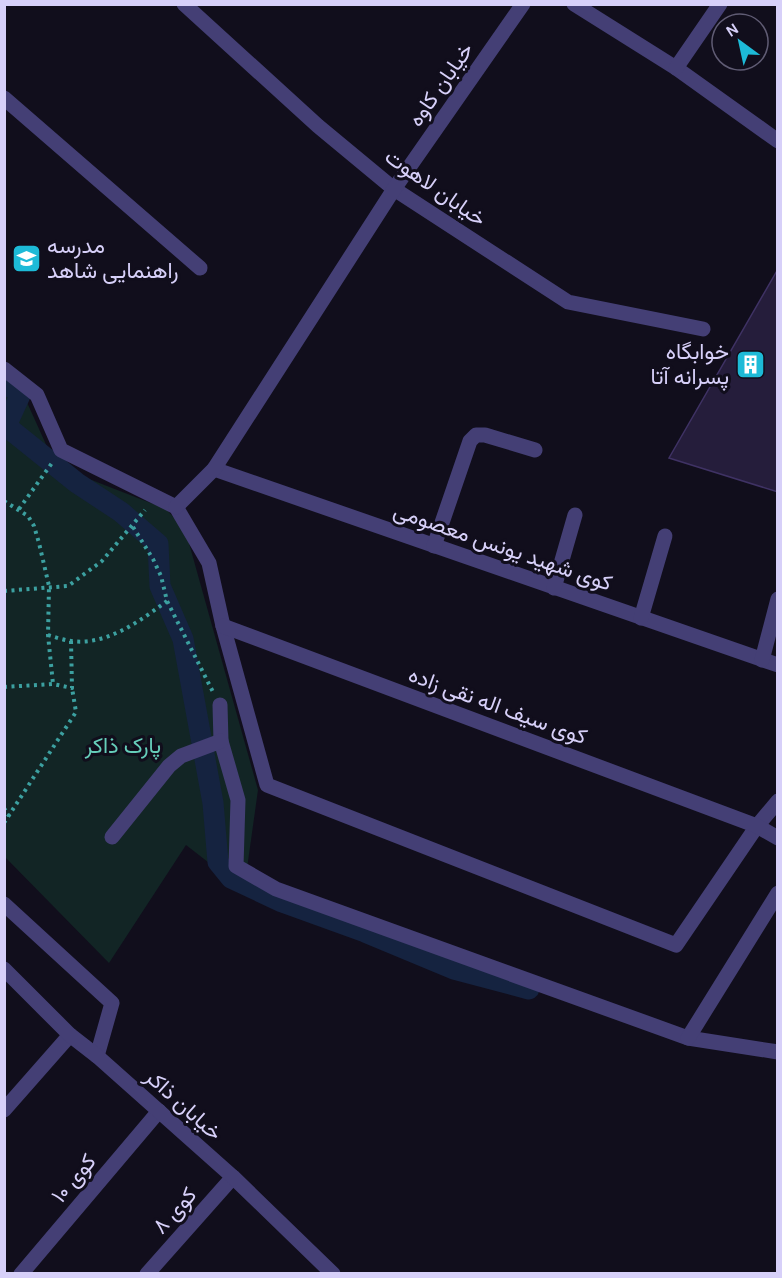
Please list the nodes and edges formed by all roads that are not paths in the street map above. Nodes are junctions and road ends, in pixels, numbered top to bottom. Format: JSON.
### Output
{"nodes":[{"id":1,"x":184,"y":4,"type":"edge"},
{"id":2,"x":523,"y":4,"type":"edge"},
{"id":3,"x":574,"y":4,"type":"edge"},
{"id":4,"x":720,"y":4,"type":"edge"},
{"id":5,"x":676,"y":68,"type":"junction"},
{"id":6,"x":4,"y":98,"type":"edge"},
{"id":7,"x":777,"y":141,"type":"edge"},
{"id":8,"x":394,"y":189,"type":"junction"},
{"id":9,"x":200,"y":268,"type":"dead end"},
{"id":10,"x":703,"y":329,"type":"dead end"},
{"id":11,"x":4,"y":369,"type":"edge"},
{"id":12,"x":535,"y":450,"type":"dead end"},
{"id":13,"x":214,"y":469,"type":"junction"},
{"id":14,"x":176,"y":507,"type":"junction"},
{"id":15,"x":575,"y":515,"type":"dead end"},
{"id":16,"x":665,"y":536,"type":"dead end"},
{"id":17,"x":434,"y":546,"type":"junction"},
{"id":18,"x":554,"y":588,"type":"junction"},
{"id":19,"x":777,"y":598,"type":"edge"},
{"id":20,"x":640,"y":618,"type":"junction"},
{"id":21,"x":223,"y":626,"type":"junction"},
{"id":22,"x":762,"y":660,"type":"junction"},
{"id":23,"x":777,"y":665,"type":"edge"},
{"id":24,"x":220,"y":705,"type":"road end"},
{"id":25,"x":221,"y":741,"type":"junction"},
{"id":26,"x":777,"y":801,"type":"edge"},
{"id":27,"x":757,"y":826,"type":"junction"},
{"id":28,"x":111,"y":837,"type":"dead end"},
{"id":29,"x":777,"y":838,"type":"edge"},
{"id":30,"x":777,"y":893,"type":"edge"},
{"id":31,"x":4,"y":904,"type":"edge"},
{"id":32,"x":4,"y":969,"type":"edge"},
{"id":33,"x":70,"y":1035,"type":"junction"},
{"id":34,"x":688,"y":1038,"type":"junction"},
{"id":35,"x":777,"y":1052,"type":"edge"},
{"id":36,"x":97,"y":1056,"type":"junction"},
{"id":37,"x":4,"y":1110,"type":"edge"},
{"id":38,"x":159,"y":1111,"type":"junction"},
{"id":39,"x":234,"y":1177,"type":"junction"},
{"id":40,"x":21,"y":1274,"type":"edge"},
{"id":41,"x":147,"y":1274,"type":"edge"},
{"id":42,"x":333,"y":1274,"type":"edge"}],
"edges":[{"from":1,"to":8,"type":"street","name":"خیابان لاهوت"},
{"from":2,"to":8,"type":"street","name":"خیابان کاوه"},
{"from":3,"to":5,"type":"street"},
{"from":4,"to":5,"type":"street"},
{"from":5,"to":7,"type":"street"},
{"from":6,"to":9,"type":"street"},
{"from":8,"to":10,"type":"street","name":"خیابان لاهوت"},
{"from":8,"to":13,"type":"street","name":"خیابان کاوه"},
{"from":11,"to":14,"type":"street"},
{"from":12,"to":17,"type":"street"},
{"from":13,"to":14,"type":"street","name":"خیابان کاوه"},
{"from":13,"to":17,"type":"street","name":"کوی شهید یونس معصومی"},
{"from":14,"to":21,"type":"street"},
{"from":15,"to":18,"type":"street"},
{"from":16,"to":20,"type":"street"},
{"from":17,"to":18,"type":"street","name":"کوی شهید یونس معصومی"},
{"from":18,"to":20,"type":"street","name":"کوی شهید یونس معصومی"},
{"from":19,"to":22,"type":"street"},
{"from":20,"to":22,"type":"street","name":"کوی شهید یونس معصومی"},
{"from":21,"to":27,"type":"street","name":"کوی سیف اله نقی زاده"},
{"from":21,"to":27,"type":"street"},
{"from":22,"to":23,"type":"street","name":"کوی شهید یونس معصومی"},
{"from":24,"to":25,"type":"street"},
{"from":25,"to":28,"type":"street"},
{"from":25,"to":34,"type":"street"},
{"from":26,"to":27,"type":"street"},
{"from":27,"to":29,"type":"street","name":"کوی سیف اله نقی زاده"},
{"from":30,"to":34,"type":"street"},
{"from":31,"to":36,"type":"street"},
{"from":32,"to":33,"type":"street","name":"خیابان ذاکر"},
{"from":33,"to":36,"type":"street","name":"خیابان ذاکر"},
{"from":33,"to":37,"type":"street"},
{"from":34,"to":35,"type":"street"},
{"from":36,"to":38,"type":"street","name":"خیابان ذاکر"},
{"from":38,"to":39,"type":"street","name":"خیابان ذاکر"},
{"from":38,"to":40,"type":"street","name":"کوی ۱۰"},
{"from":39,"to":41,"type":"street","name":"کوی ۸"},
{"from":39,"to":42,"type":"street","name":"خیابان ذاکر"}]}
